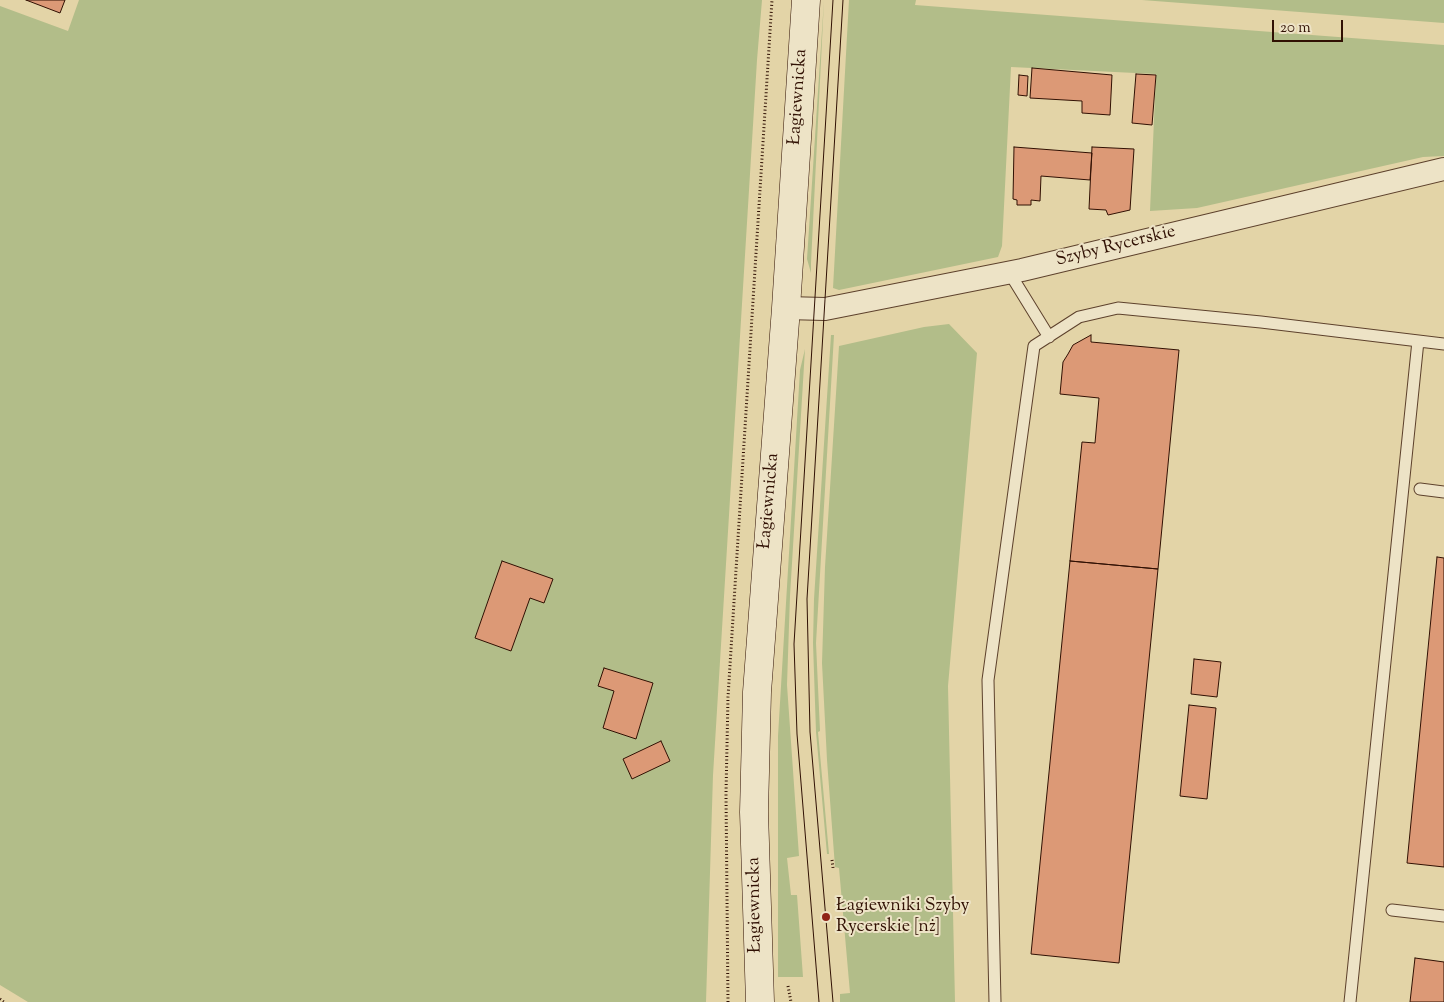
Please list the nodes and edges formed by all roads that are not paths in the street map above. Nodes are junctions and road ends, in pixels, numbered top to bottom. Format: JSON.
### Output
{"nodes":[{"id":1,"x":806,"y":0,"type":"edge"},
{"id":2,"x":1444,"y":169,"type":"edge"},
{"id":3,"x":1009,"y":272,"type":"junction"},
{"id":4,"x":786,"y":308,"type":"junction"},
{"id":5,"x":1049,"y":337,"type":"junction"},
{"id":6,"x":1418,"y":341,"type":"junction"},
{"id":7,"x":1444,"y":344,"type":"edge"},
{"id":8,"x":1420,"y":489,"type":"dead end"},
{"id":9,"x":1444,"y":492,"type":"edge"},
{"id":10,"x":1392,"y":910,"type":"dead end"},
{"id":11,"x":1444,"y":916,"type":"edge"},
{"id":12,"x":760,"y":1002,"type":"edge"},
{"id":13,"x":995,"y":1002,"type":"edge"},
{"id":14,"x":1350,"y":1002,"type":"edge"}],
"edges":[{"from":1,"to":4,"type":"main road","name":"Łagiewnicka"},
{"from":2,"to":3,"type":"street","name":"Szyby Rycerskie"},
{"from":3,"to":4,"type":"street","name":"Szyby Rycerskie"},
{"from":3,"to":5,"type":"lane"},
{"from":4,"to":12,"type":"main road","name":"Łagiewnicka"},
{"from":5,"to":6,"type":"lane"},
{"from":5,"to":13,"type":"lane"},
{"from":6,"to":7,"type":"lane"},
{"from":6,"to":14,"type":"lane"},
{"from":8,"to":9,"type":"lane"},
{"from":10,"to":11,"type":"lane"}]}
